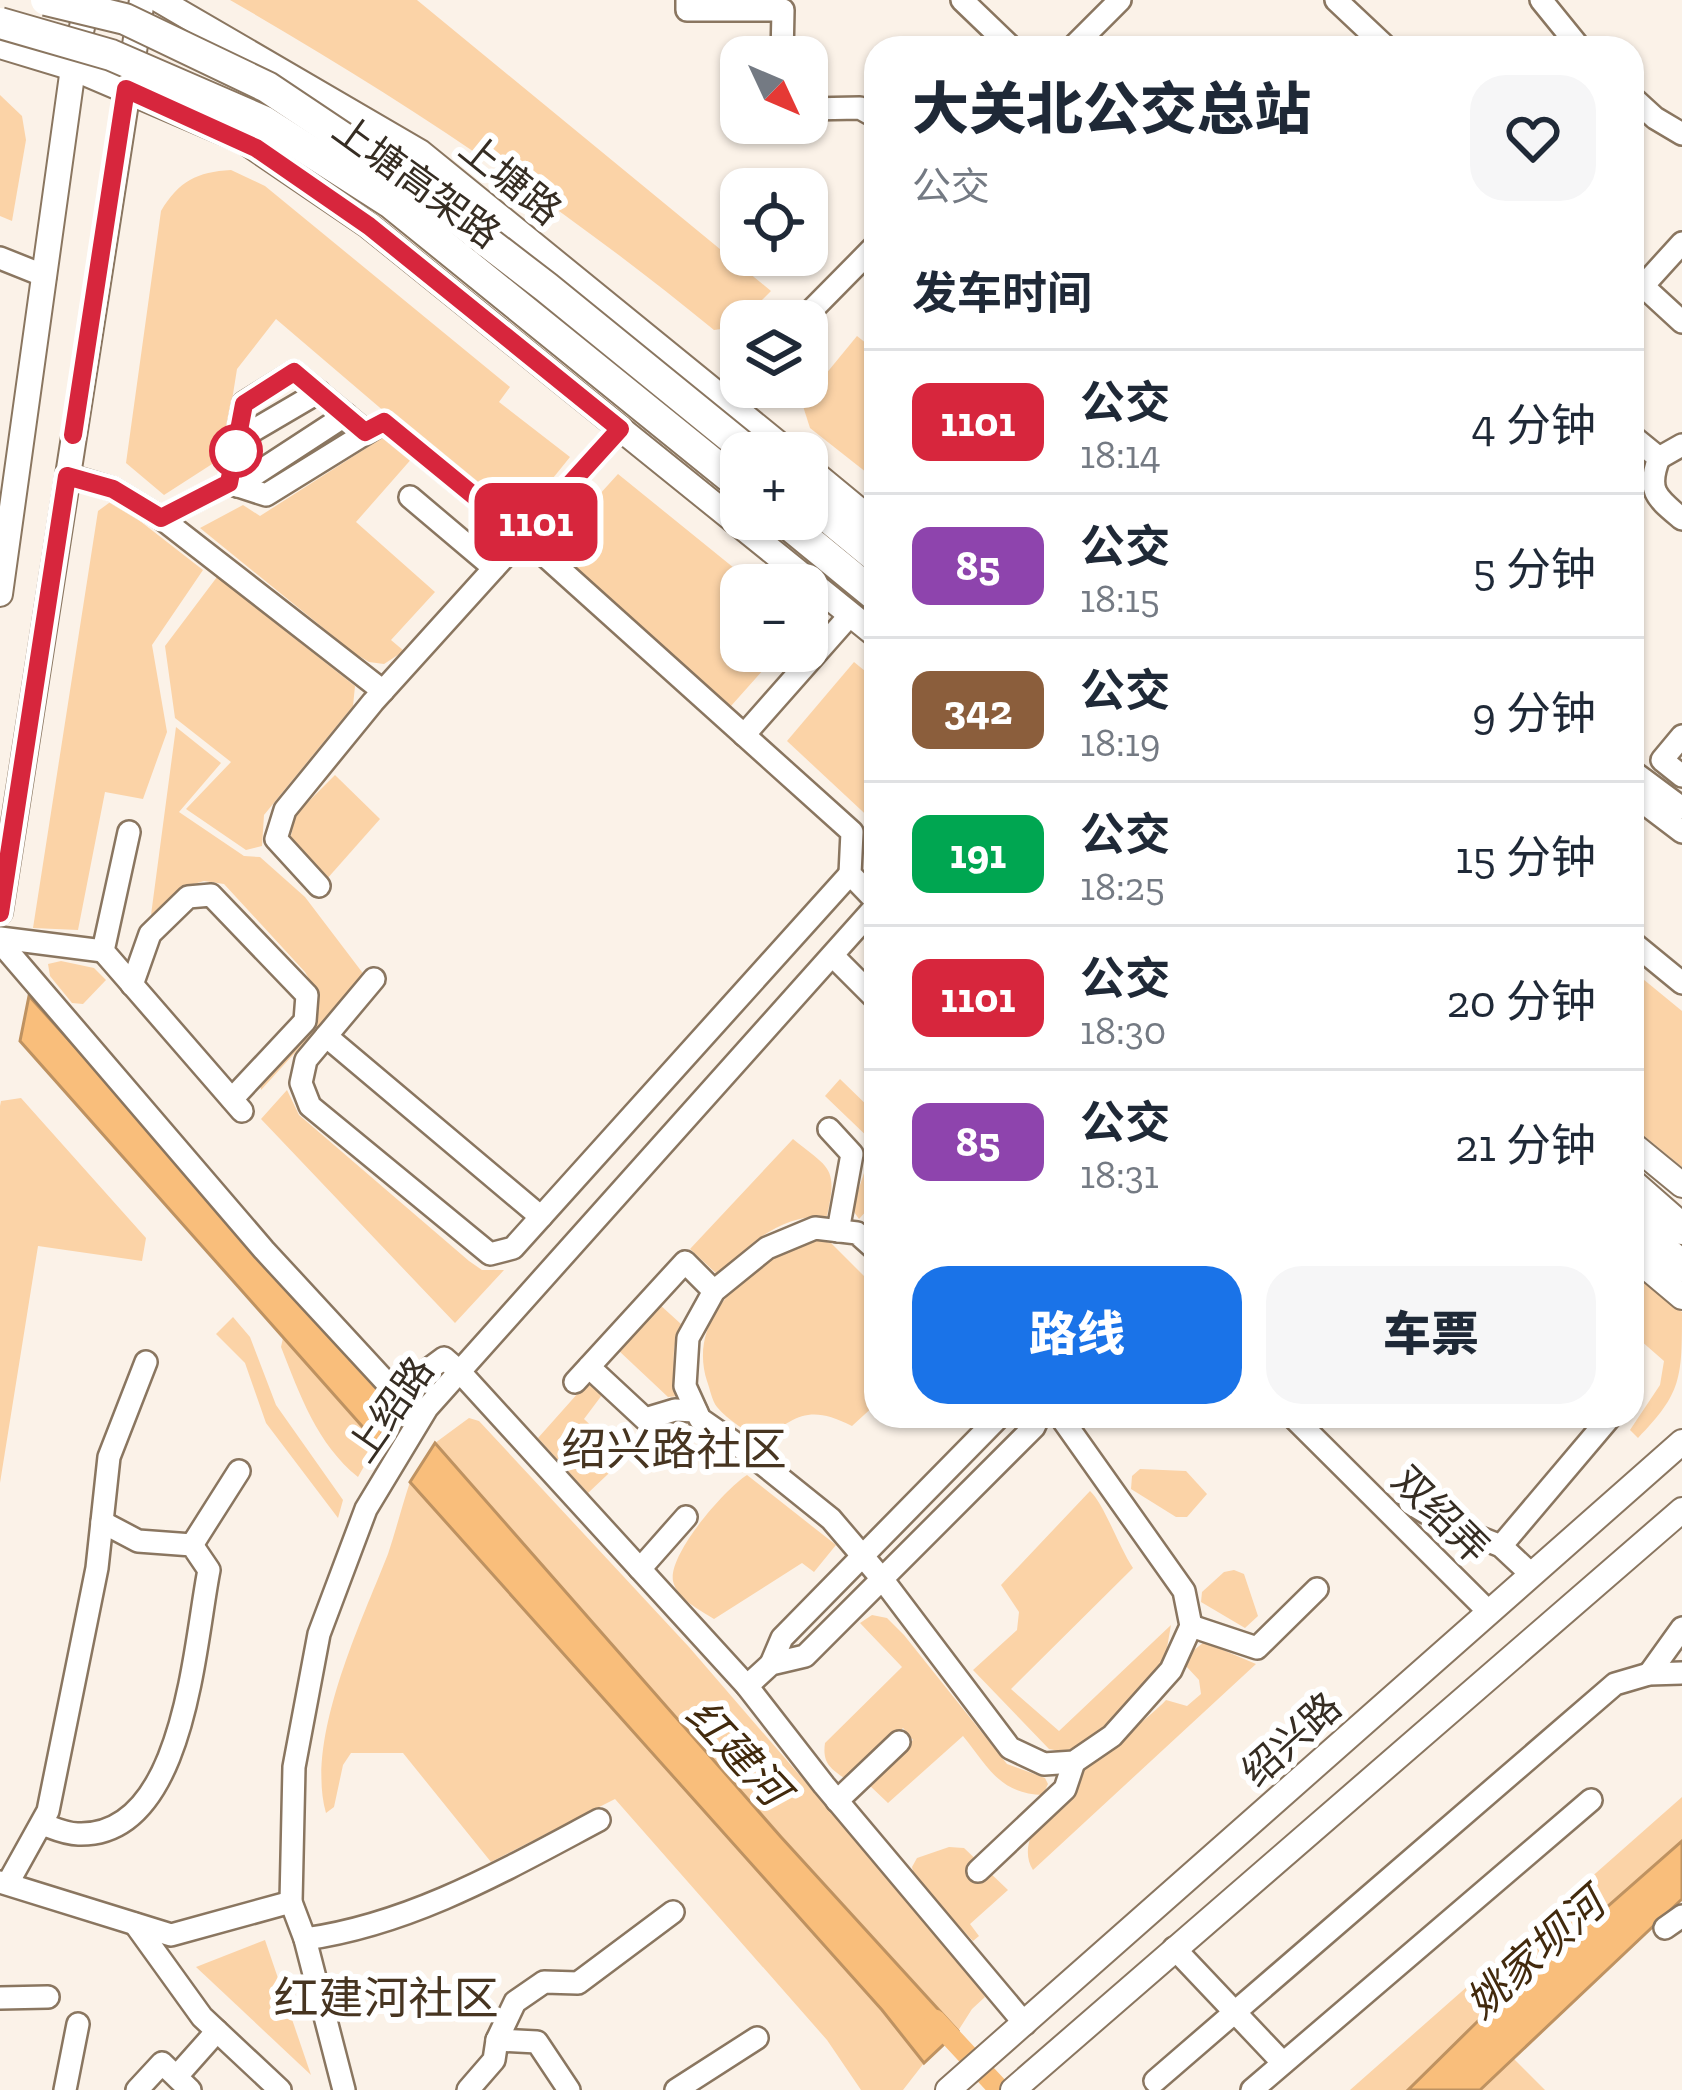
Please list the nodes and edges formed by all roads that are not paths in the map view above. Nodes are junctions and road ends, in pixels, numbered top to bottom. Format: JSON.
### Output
{"nodes":[{"id":1,"x":46,"y":0,"type":"edge"},
{"id":2,"x":88,"y":0,"type":"edge"},
{"id":3,"x":142,"y":0,"type":"edge"},
{"id":4,"x":159,"y":0,"type":"edge"},
{"id":5,"x":687,"y":0,"type":"edge"},
{"id":6,"x":962,"y":0,"type":"edge"},
{"id":7,"x":1120,"y":0,"type":"edge"},
{"id":8,"x":1336,"y":0,"type":"edge"},
{"id":9,"x":1541,"y":0,"type":"edge"},
{"id":10,"x":0,"y":23,"type":"edge"},
{"id":11,"x":782,"y":36,"type":"edge"},
{"id":12,"x":1000,"y":36,"type":"edge"},
{"id":13,"x":1084,"y":36,"type":"edge"},
{"id":14,"x":1375,"y":36,"type":"edge"},
{"id":15,"x":1570,"y":36,"type":"edge"},
{"id":16,"x":0,"y":46,"type":"edge"},
{"id":17,"x":73,"y":68,"type":"junction"},
{"id":18,"x":126,"y":89,"type":"junction"},
{"id":19,"x":1644,"y":108,"type":"edge"},
{"id":20,"x":828,"y":109,"type":"edge"},
{"id":21,"x":864,"y":110,"type":"edge"},
{"id":22,"x":1680,"y":129,"type":"edge"},
{"id":23,"x":1682,"y":243,"type":"edge"},
{"id":24,"x":864,"y":257,"type":"edge"},
{"id":25,"x":0,"y":258,"type":"edge"},
{"id":26,"x":45,"y":276,"type":"junction"},
{"id":27,"x":1644,"y":279,"type":"edge"},
{"id":28,"x":1644,"y":292,"type":"edge"},
{"id":29,"x":822,"y":300,"type":"edge"},
{"id":30,"x":1682,"y":322,"type":"edge"},
{"id":31,"x":720,"y":380,"type":"edge"},
{"id":32,"x":749,"y":408,"type":"edge"},
{"id":33,"x":346,"y":416,"type":"junction"},
{"id":34,"x":620,"y":429,"type":"junction"},
{"id":35,"x":365,"y":432,"type":"junction"},
{"id":36,"x":723,"y":432,"type":"edge"},
{"id":37,"x":771,"y":432,"type":"edge"},
{"id":38,"x":1682,"y":445,"type":"edge"},
{"id":39,"x":1644,"y":446,"type":"edge"},
{"id":40,"x":1659,"y":458,"type":"junction"},
{"id":41,"x":720,"y":469,"type":"edge"},
{"id":42,"x":67,"y":476,"type":"junction"},
{"id":43,"x":828,"y":482,"type":"edge"},
{"id":44,"x":233,"y":484,"type":"junction"},
{"id":45,"x":410,"y":497,"type":"dead end"},
{"id":46,"x":864,"y":509,"type":"edge"},
{"id":47,"x":6,"y":512,"type":"edge"},
{"id":48,"x":828,"y":517,"type":"edge"},
{"id":49,"x":161,"y":518,"type":"junction"},
{"id":50,"x":1682,"y":518,"type":"edge"},
{"id":51,"x":523,"y":536,"type":"junction"},
{"id":52,"x":802,"y":540,"type":"edge"},
{"id":53,"x":864,"y":547,"type":"edge"},
{"id":54,"x":494,"y":568,"type":"junction"},
{"id":55,"x":0,"y":594,"type":"edge"},
{"id":56,"x":863,"y":605,"type":"edge"},
{"id":57,"x":382,"y":691,"type":"junction"},
{"id":58,"x":744,"y":735,"type":"junction"},
{"id":59,"x":1682,"y":736,"type":"edge"},
{"id":60,"x":1682,"y":776,"type":"edge"},
{"id":61,"x":1644,"y":784,"type":"edge"},
{"id":62,"x":1644,"y":801,"type":"edge"},
{"id":63,"x":1681,"y":822,"type":"edge"},
{"id":64,"x":128,"y":832,"type":"dead end"},
{"id":65,"x":850,"y":874,"type":"junction"},
{"id":66,"x":319,"y":886,"type":"dead end"},
{"id":67,"x":864,"y":890,"type":"edge"},
{"id":68,"x":0,"y":912,"type":"edge"},
{"id":69,"x":864,"y":918,"type":"edge"},
{"id":70,"x":0,"y":940,"type":"edge"},
{"id":71,"x":103,"y":951,"type":"junction"},
{"id":72,"x":1644,"y":952,"type":"edge"},
{"id":73,"x":833,"y":956,"type":"junction"},
{"id":74,"x":374,"y":979,"type":"dead end"},
{"id":75,"x":1682,"y":983,"type":"edge"},
{"id":76,"x":132,"y":985,"type":"junction"},
{"id":77,"x":864,"y":987,"type":"edge"},
{"id":78,"x":326,"y":1036,"type":"junction"},
{"id":79,"x":829,"y":1129,"type":"dead end"},
{"id":80,"x":1644,"y":1154,"type":"edge"},
{"id":81,"x":1682,"y":1184,"type":"edge"},
{"id":82,"x":1644,"y":1196,"type":"edge"},
{"id":83,"x":542,"y":1217,"type":"junction"},
{"id":84,"x":1682,"y":1229,"type":"edge"},
{"id":85,"x":838,"y":1231,"type":"junction"},
{"id":86,"x":1644,"y":1233,"type":"edge"},
{"id":87,"x":864,"y":1240,"type":"edge"},
{"id":88,"x":1644,"y":1265,"type":"edge"},
{"id":89,"x":1682,"y":1266,"type":"edge"},
{"id":90,"x":714,"y":1292,"type":"junction"},
{"id":91,"x":1682,"y":1297,"type":"edge"},
{"id":92,"x":146,"y":1362,"type":"dead end"},
{"id":93,"x":460,"y":1372,"type":"junction"},
{"id":94,"x":696,"y":1412,"type":"junction"},
{"id":95,"x":988,"y":1428,"type":"edge"},
{"id":96,"x":1033,"y":1428,"type":"edge"},
{"id":97,"x":1069,"y":1428,"type":"edge"},
{"id":98,"x":1304,"y":1428,"type":"edge"},
{"id":99,"x":1601,"y":1428,"type":"edge"},
{"id":100,"x":1682,"y":1442,"type":"edge"},
{"id":101,"x":239,"y":1472,"type":"dead end"},
{"id":102,"x":1409,"y":1503,"type":"dead end"},
{"id":103,"x":1682,"y":1510,"type":"edge"},
{"id":104,"x":686,"y":1517,"type":"dead end"},
{"id":105,"x":102,"y":1522,"type":"junction"},
{"id":106,"x":192,"y":1545,"type":"junction"},
{"id":107,"x":1502,"y":1546,"type":"junction"},
{"id":108,"x":861,"y":1554,"type":"junction"},
{"id":109,"x":640,"y":1569,"type":"junction"},
{"id":110,"x":1531,"y":1574,"type":"junction"},
{"id":111,"x":883,"y":1580,"type":"junction"},
{"id":112,"x":1317,"y":1589,"type":"dead end"},
{"id":113,"x":1488,"y":1612,"type":"junction"},
{"id":114,"x":1191,"y":1627,"type":"junction"},
{"id":115,"x":1682,"y":1628,"type":"edge"},
{"id":116,"x":771,"y":1664,"type":"junction"},
{"id":117,"x":1682,"y":1673,"type":"edge"},
{"id":118,"x":1649,"y":1674,"type":"junction"},
{"id":119,"x":746,"y":1686,"type":"junction"},
{"id":120,"x":898,"y":1742,"type":"dead end"},
{"id":121,"x":1074,"y":1762,"type":"junction"},
{"id":122,"x":1591,"y":1800,"type":"dead end"},
{"id":123,"x":837,"y":1801,"type":"junction"},
{"id":124,"x":599,"y":1820,"type":"dead end"},
{"id":125,"x":42,"y":1824,"type":"junction"},
{"id":126,"x":978,"y":1871,"type":"dead end"},
{"id":127,"x":4,"y":1883,"type":"edge"},
{"id":128,"x":291,"y":1902,"type":"junction"},
{"id":129,"x":673,"y":1912,"type":"dead end"},
{"id":130,"x":135,"y":1924,"type":"junction"},
{"id":131,"x":305,"y":1939,"type":"junction"},
{"id":132,"x":1174,"y":1948,"type":"junction"},
{"id":133,"x":48,"y":1997,"type":"dead end"},
{"id":134,"x":0,"y":1998,"type":"edge"},
{"id":135,"x":1235,"y":2011,"type":"junction"},
{"id":136,"x":78,"y":2024,"type":"dead end"},
{"id":137,"x":1025,"y":2024,"type":"junction"},
{"id":138,"x":217,"y":2031,"type":"junction"},
{"id":139,"x":757,"y":2038,"type":"dead end"},
{"id":140,"x":497,"y":2040,"type":"junction"},
{"id":141,"x":1283,"y":2063,"type":"junction"},
{"id":142,"x":1155,"y":2081,"type":"dead end"},
{"id":143,"x":957,"y":2082,"type":"edge"},
{"id":144,"x":183,"y":2083,"type":"edge"},
{"id":145,"x":1015,"y":2089,"type":"edge"},
{"id":146,"x":65,"y":2090,"type":"edge"},
{"id":147,"x":137,"y":2090,"type":"edge"},
{"id":148,"x":280,"y":2090,"type":"edge"},
{"id":149,"x":344,"y":2090,"type":"edge"},
{"id":150,"x":468,"y":2090,"type":"edge"},
{"id":151,"x":569,"y":2090,"type":"edge"},
{"id":152,"x":676,"y":2090,"type":"edge"},
{"id":153,"x":1252,"y":2090,"type":"edge"}],
"edges":[{"from":1,"to":36,"type":"highway","name":"上塘高架路","bridge":true},
{"from":2,"to":17,"type":"main road"},
{"from":3,"to":18,"type":"main road"},
{"from":4,"to":31,"type":"main road","name":"上塘路"},
{"from":5,"to":11,"type":"street"},
{"from":6,"to":12,"type":"street"},
{"from":7,"to":13,"type":"street"},
{"from":8,"to":14,"type":"street"},
{"from":9,"to":15,"type":"street"},
{"from":10,"to":41,"type":"highway","name":"上塘高架路","bridge":true},
{"from":16,"to":17,"type":"main road"},
{"from":17,"to":18,"type":"main road"},
{"from":17,"to":26,"type":"main road"},
{"from":18,"to":34,"type":"main road"},
{"from":18,"to":42,"type":"main road"},
{"from":19,"to":22,"type":"street"},
{"from":20,"to":21,"type":"street"},
{"from":23,"to":27,"type":"street"},
{"from":24,"to":29,"type":"street"},
{"from":25,"to":26,"type":"street"},
{"from":26,"to":47,"type":"main road"},
{"from":28,"to":30,"type":"street"},
{"from":32,"to":37,"type":"main road","name":"上塘路"},
{"from":33,"to":35,"type":"street"},
{"from":33,"to":44,"type":"street"},
{"from":33,"to":44,"type":"street"},
{"from":34,"to":51,"type":"street"},
{"from":34,"to":56,"type":"main road"},
{"from":35,"to":44,"type":"street"},
{"from":35,"to":51,"type":"street"},
{"from":38,"to":40,"type":"street"},
{"from":39,"to":40,"type":"street"},
{"from":40,"to":50,"type":"street"},
{"from":42,"to":49,"type":"street"},
{"from":42,"to":68,"type":"main road"},
{"from":43,"to":46,"type":"main road"},
{"from":44,"to":49,"type":"street"},
{"from":45,"to":54,"type":"street"},
{"from":47,"to":55,"type":"main road"},
{"from":48,"to":53,"type":"highway"},
{"from":49,"to":57,"type":"street"},
{"from":51,"to":54,"type":"street"},
{"from":51,"to":58,"type":"street"},
{"from":52,"to":56,"type":"highway"},
{"from":54,"to":57,"type":"street"},
{"from":56,"to":58,"type":"street"},
{"from":57,"to":66,"type":"street"},
{"from":58,"to":65,"type":"street"},
{"from":59,"to":60,"type":"street"},
{"from":61,"to":63,"type":"street"},
{"from":62,"to":63,"type":"street"},
{"from":64,"to":71,"type":"street"},
{"from":65,"to":67,"type":"street"},
{"from":65,"to":83,"type":"street"},
{"from":69,"to":73,"type":"street","name":"上绍路"},
{"from":70,"to":71,"type":"street"},
{"from":70,"to":93,"type":"street"},
{"from":71,"to":76,"type":"street"},
{"from":72,"to":75,"type":"street"},
{"from":73,"to":77,"type":"street"},
{"from":73,"to":93,"type":"street","name":"上绍路"},
{"from":74,"to":78,"type":"street"},
{"from":76,"to":76,"type":"street"},
{"from":78,"to":83,"type":"street"},
{"from":78,"to":83,"type":"street"},
{"from":79,"to":85,"type":"street"},
{"from":80,"to":81,"type":"main road"},
{"from":82,"to":84,"type":"highway"},
{"from":85,"to":87,"type":"street"},
{"from":85,"to":90,"type":"street"},
{"from":86,"to":89,"type":"highway"},
{"from":88,"to":91,"type":"main road"},
{"from":90,"to":94,"type":"street"},
{"from":90,"to":94,"type":"street"},
{"from":92,"to":105,"type":"street"},
{"from":93,"to":109,"type":"street"},
{"from":93,"to":128,"type":"street","name":"上绍路"},
{"from":94,"to":108,"type":"street"},
{"from":95,"to":108,"type":"street"},
{"from":96,"to":111,"type":"street"},
{"from":97,"to":114,"type":"street"},
{"from":98,"to":113,"type":"street","name":"双绍弄"},
{"from":99,"to":107,"type":"street"},
{"from":100,"to":110,"type":"main road","name":"绍兴路"},
{"from":101,"to":106,"type":"street"},
{"from":102,"to":107,"type":"street"},
{"from":103,"to":132,"type":"main road","name":"绍兴路"},
{"from":104,"to":109,"type":"street"},
{"from":105,"to":106,"type":"street"},
{"from":105,"to":125,"type":"street"},
{"from":106,"to":125,"type":"street"},
{"from":107,"to":110,"type":"street"},
{"from":108,"to":111,"type":"street"},
{"from":108,"to":116,"type":"street"},
{"from":109,"to":119,"type":"street"},
{"from":110,"to":113,"type":"main road","name":"绍兴路"},
{"from":111,"to":116,"type":"street"},
{"from":111,"to":121,"type":"street"},
{"from":112,"to":114,"type":"street"},
{"from":113,"to":137,"type":"main road","name":"绍兴路"},
{"from":114,"to":121,"type":"street"},
{"from":115,"to":118,"type":"street"},
{"from":116,"to":119,"type":"street"},
{"from":117,"to":118,"type":"street"},
{"from":118,"to":135,"type":"street"},
{"from":119,"to":123,"type":"street"},
{"from":120,"to":123,"type":"street"},
{"from":121,"to":126,"type":"street"},
{"from":122,"to":141,"type":"street"},
{"from":123,"to":137,"type":"street"},
{"from":124,"to":131,"type":"street"},
{"from":125,"to":127,"type":"street"},
{"from":127,"to":130,"type":"street"},
{"from":128,"to":130,"type":"street"},
{"from":128,"to":131,"type":"street","name":"上绍路"},
{"from":129,"to":140,"type":"street"},
{"from":130,"to":138,"type":"street"},
{"from":131,"to":149,"type":"street","name":"上绍路"},
{"from":132,"to":135,"type":"street"},
{"from":132,"to":145,"type":"main road","name":"绍兴路"},
{"from":133,"to":134,"type":"street"},
{"from":135,"to":141,"type":"street"},
{"from":135,"to":142,"type":"street"},
{"from":136,"to":146,"type":"street"},
{"from":137,"to":143,"type":"main road","name":"绍兴路"},
{"from":138,"to":144,"type":"street"},
{"from":138,"to":148,"type":"street"},
{"from":139,"to":152,"type":"street"},
{"from":140,"to":150,"type":"street"},
{"from":140,"to":151,"type":"street"},
{"from":141,"to":153,"type":"street"},
{"from":144,"to":147,"type":"street"}]}
